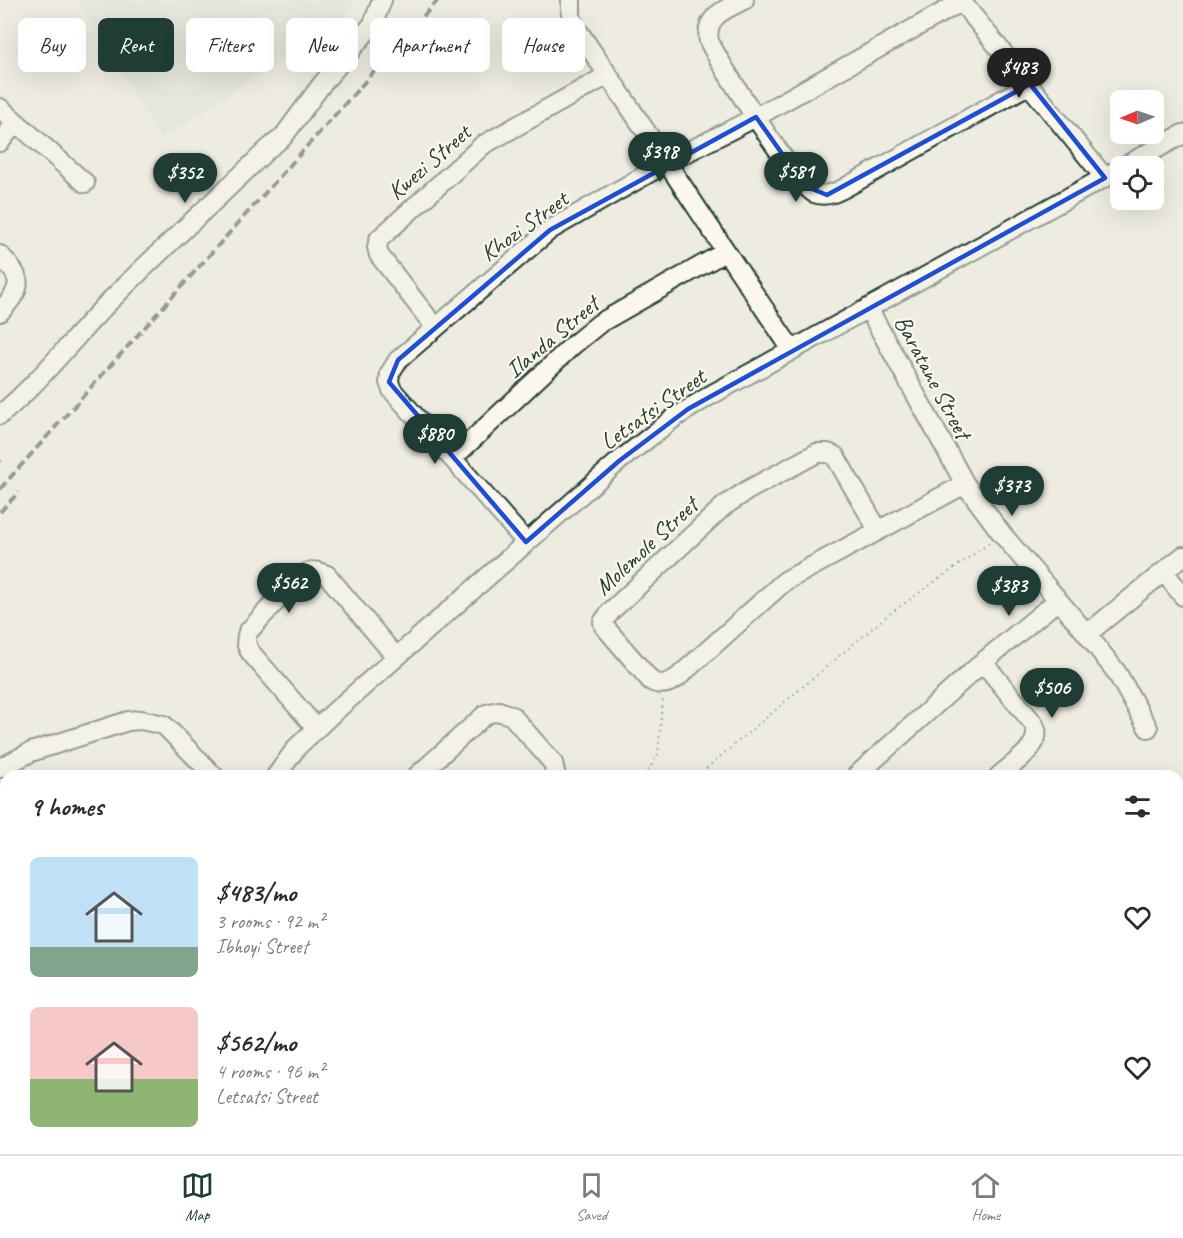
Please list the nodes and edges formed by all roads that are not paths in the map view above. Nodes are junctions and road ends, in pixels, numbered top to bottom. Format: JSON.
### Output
{"nodes":[{"id":1,"x":382,"y":0,"type":"edge"},
{"id":2,"x":570,"y":0,"type":"edge"},
{"id":3,"x":744,"y":0,"type":"edge"},
{"id":4,"x":960,"y":1,"type":"edge"},
{"id":5,"x":608,"y":75,"type":"junction"},
{"id":6,"x":1030,"y":84,"type":"junction"},
{"id":7,"x":0,"y":108,"type":"edge"},
{"id":8,"x":756,"y":117,"type":"junction"},
{"id":9,"x":16,"y":122,"type":"junction"},
{"id":10,"x":1183,"y":134,"type":"edge"},
{"id":11,"x":0,"y":142,"type":"edge"},
{"id":12,"x":1143,"y":156,"type":"edge"},
{"id":13,"x":668,"y":162,"type":"junction"},
{"id":14,"x":1110,"y":170,"type":"edge"},
{"id":15,"x":1110,"y":175,"type":"edge"},
{"id":16,"x":85,"y":183,"type":"dead end"},
{"id":17,"x":725,"y":252,"type":"junction"},
{"id":18,"x":0,"y":255,"type":"edge"},
{"id":19,"x":868,"y":308,"type":"junction"},
{"id":20,"x":0,"y":312,"type":"edge"},
{"id":21,"x":435,"y":327,"type":"junction"},
{"id":22,"x":792,"y":350,"type":"junction"},
{"id":23,"x":0,"y":415,"type":"edge"},
{"id":24,"x":453,"y":458,"type":"junction"},
{"id":25,"x":965,"y":484,"type":"junction"},
{"id":26,"x":878,"y":530,"type":"junction"},
{"id":27,"x":526,"y":542,"type":"junction"},
{"id":28,"x":1183,"y":556,"type":"edge"},
{"id":29,"x":1164,"y":572,"type":"junction"},
{"id":30,"x":1183,"y":596,"type":"edge"},
{"id":31,"x":1058,"y":600,"type":"junction"},
{"id":32,"x":1087,"y":634,"type":"junction"},
{"id":33,"x":396,"y":657,"type":"junction"},
{"id":34,"x":983,"y":662,"type":"junction"},
{"id":35,"x":316,"y":728,"type":"junction"},
{"id":36,"x":1148,"y":728,"type":"dead end"},
{"id":37,"x":0,"y":768,"type":"edge"},
{"id":38,"x":208,"y":770,"type":"edge"},
{"id":39,"x":280,"y":770,"type":"edge"},
{"id":40,"x":424,"y":770,"type":"edge"},
{"id":41,"x":555,"y":770,"type":"edge"},
{"id":42,"x":863,"y":770,"type":"edge"},
{"id":43,"x":1006,"y":770,"type":"edge"}],
"edges":[{"from":1,"to":23,"type":"street"},
{"from":2,"to":5,"type":"street"},
{"from":3,"to":8,"type":"street"},
{"from":4,"to":6,"type":"street"},
{"from":4,"to":8,"type":"street","name":"Khozi Street"},
{"from":5,"to":13,"type":"street"},
{"from":5,"to":21,"type":"street","name":"Kwezi Street"},
{"from":6,"to":8,"type":"street"},
{"from":6,"to":14,"type":"street"},
{"from":7,"to":9,"type":"street"},
{"from":8,"to":13,"type":"street","name":"Khozi Street"},
{"from":9,"to":11,"type":"street"},
{"from":9,"to":16,"type":"street"},
{"from":10,"to":12,"type":"street"},
{"from":13,"to":17,"type":"street"},
{"from":13,"to":21,"type":"street","name":"Khozi Street"},
{"from":15,"to":19,"type":"street","name":"Letsatsi Street"},
{"from":17,"to":22,"type":"street"},
{"from":17,"to":24,"type":"street","name":"Ilanda Street"},
{"from":18,"to":20,"type":"street"},
{"from":19,"to":22,"type":"street","name":"Letsatsi Street"},
{"from":19,"to":25,"type":"street","name":"Baratane Street"},
{"from":21,"to":24,"type":"street","name":"Khozi Street"},
{"from":22,"to":27,"type":"street","name":"Letsatsi Street"},
{"from":24,"to":27,"type":"street","name":"Khozi Street"},
{"from":25,"to":26,"type":"street"},
{"from":25,"to":31,"type":"street","name":"Baratane Street"},
{"from":26,"to":26,"type":"street","name":"Molemole Street"},
{"from":27,"to":33,"type":"street","name":"Letsatsi Street"},
{"from":28,"to":29,"type":"street"},
{"from":29,"to":30,"type":"street"},
{"from":29,"to":32,"type":"street"},
{"from":31,"to":32,"type":"street","name":"Baratane Street"},
{"from":31,"to":34,"type":"street"},
{"from":32,"to":36,"type":"street","name":"Baratane Street"},
{"from":33,"to":35,"type":"street","name":"Letsatsi Street"},
{"from":33,"to":35,"type":"street"},
{"from":34,"to":42,"type":"street"},
{"from":34,"to":43,"type":"street"},
{"from":35,"to":39,"type":"street","name":"Letsatsi Street"},
{"from":37,"to":38,"type":"street"},
{"from":40,"to":41,"type":"street"}]}
